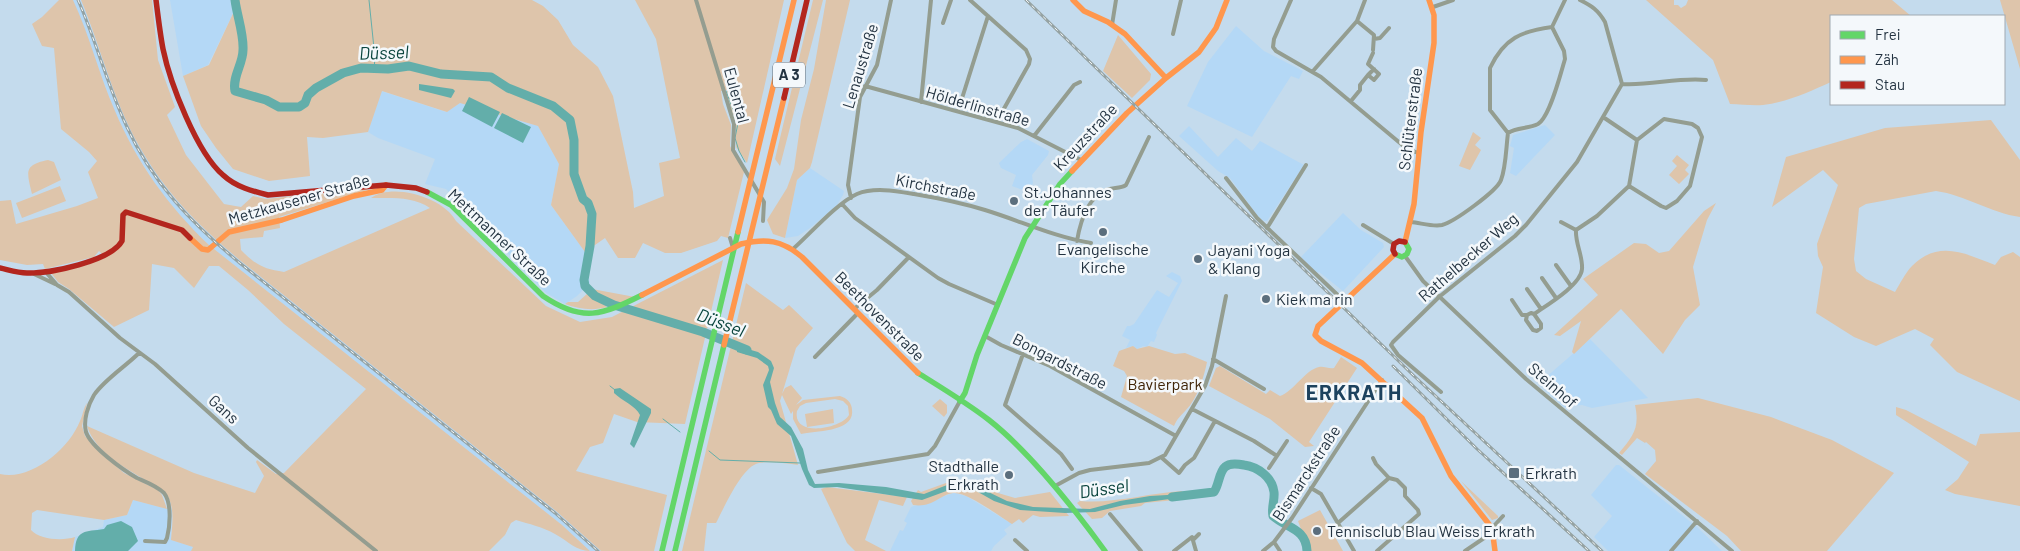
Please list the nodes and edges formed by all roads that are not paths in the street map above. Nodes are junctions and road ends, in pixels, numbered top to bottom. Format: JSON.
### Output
{"nodes":[{"id":1,"x":156,"y":0,"type":"edge"},
{"id":2,"x":696,"y":0,"type":"edge"},
{"id":3,"x":794,"y":0,"type":"edge"},
{"id":4,"x":807,"y":0,"type":"edge"},
{"id":5,"x":891,"y":0,"type":"edge"},
{"id":6,"x":931,"y":0,"type":"edge"},
{"id":7,"x":951,"y":0,"type":"edge"},
{"id":8,"x":970,"y":0,"type":"edge"},
{"id":9,"x":1073,"y":0,"type":"edge"},
{"id":10,"x":1116,"y":0,"type":"edge"},
{"id":11,"x":1181,"y":0,"type":"edge"},
{"id":12,"x":1228,"y":0,"type":"edge"},
{"id":13,"x":1291,"y":0,"type":"edge"},
{"id":14,"x":1365,"y":0,"type":"edge"},
{"id":15,"x":1429,"y":0,"type":"edge"},
{"id":16,"x":1453,"y":0,"type":"edge"},
{"id":17,"x":1564,"y":0,"type":"edge"},
{"id":18,"x":1580,"y":0,"type":"edge"},
{"id":19,"x":1433,"y":7,"type":"junction"},
{"id":20,"x":988,"y":16,"type":"junction"},
{"id":21,"x":1357,"y":21,"type":"junction"},
{"id":22,"x":943,"y":23,"type":"dead end"},
{"id":23,"x":1112,"y":25,"type":"junction"},
{"id":24,"x":1552,"y":27,"type":"junction"},
{"id":25,"x":1389,"y":28,"type":"dead end"},
{"id":26,"x":1173,"y":34,"type":"dead end"},
{"id":27,"x":1374,"y":39,"type":"junction"},
{"id":28,"x":1374,"y":69,"type":"junction"},
{"id":29,"x":1313,"y":71,"type":"junction"},
{"id":30,"x":1368,"y":75,"type":"junction"},
{"id":31,"x":1166,"y":78,"type":"junction"},
{"id":32,"x":1706,"y":80,"type":"dead end"},
{"id":33,"x":1080,"y":82,"type":"dead end"},
{"id":34,"x":1622,"y":84,"type":"junction"},
{"id":35,"x":865,"y":86,"type":"junction"},
{"id":36,"x":921,"y":102,"type":"junction"},
{"id":37,"x":1351,"y":102,"type":"junction"},
{"id":38,"x":958,"y":111,"type":"junction"},
{"id":39,"x":1604,"y":117,"type":"junction"},
{"id":40,"x":997,"y":121,"type":"junction"},
{"id":41,"x":1508,"y":133,"type":"junction"},
{"id":42,"x":1034,"y":136,"type":"junction"},
{"id":43,"x":1149,"y":136,"type":"dead end"},
{"id":44,"x":1637,"y":140,"type":"junction"},
{"id":45,"x":1418,"y":153,"type":"junction"},
{"id":46,"x":1081,"y":160,"type":"junction"},
{"id":47,"x":1306,"y":166,"type":"dead end"},
{"id":48,"x":1226,"y":178,"type":"dead end"},
{"id":49,"x":386,"y":185,"type":"junction"},
{"id":50,"x":1629,"y":186,"type":"junction"},
{"id":51,"x":851,"y":198,"type":"junction"},
{"id":52,"x":842,"y":204,"type":"junction"},
{"id":53,"x":763,"y":221,"type":"dead end"},
{"id":54,"x":1411,"y":222,"type":"junction"},
{"id":55,"x":1561,"y":222,"type":"dead end"},
{"id":56,"x":1363,"y":225,"type":"dead end"},
{"id":57,"x":1032,"y":226,"type":"junction"},
{"id":58,"x":1267,"y":228,"type":"junction"},
{"id":59,"x":1576,"y":230,"type":"junction"},
{"id":60,"x":730,"y":238,"type":"dead end"},
{"id":61,"x":1077,"y":241,"type":"junction"},
{"id":62,"x":1405,"y":242,"type":"junction"},
{"id":63,"x":1091,"y":243,"type":"dead end"},
{"id":64,"x":785,"y":244,"type":"joint"},
{"id":65,"x":1394,"y":244,"type":"junction"},
{"id":66,"x":733,"y":248,"type":"junction"},
{"id":67,"x":793,"y":249,"type":"junction"},
{"id":68,"x":1395,"y":254,"type":"junction"},
{"id":69,"x":1405,"y":256,"type":"junction"},
{"id":70,"x":909,"y":257,"type":"junction"},
{"id":71,"x":1556,"y":264,"type":"dead end"},
{"id":72,"x":0,"y":268,"type":"edge"},
{"id":73,"x":45,"y":271,"type":"junction"},
{"id":74,"x":31,"y":272,"type":"junction"},
{"id":75,"x":1542,"y":278,"type":"dead end"},
{"id":76,"x":57,"y":285,"type":"junction"},
{"id":77,"x":1571,"y":286,"type":"junction"},
{"id":78,"x":1527,"y":289,"type":"dead end"},
{"id":79,"x":1226,"y":296,"type":"dead end"},
{"id":80,"x":1439,"y":297,"type":"junction"},
{"id":81,"x":1556,"y":298,"type":"junction"},
{"id":82,"x":1512,"y":300,"type":"dead end"},
{"id":83,"x":1344,"y":301,"type":"junction"},
{"id":84,"x":998,"y":305,"type":"junction"},
{"id":85,"x":1541,"y":309,"type":"junction"},
{"id":86,"x":856,"y":311,"type":"junction"},
{"id":87,"x":1534,"y":314,"type":"junction"},
{"id":88,"x":1527,"y":315,"type":"junction"},
{"id":89,"x":985,"y":337,"type":"junction"},
{"id":90,"x":139,"y":353,"type":"junction"},
{"id":91,"x":1022,"y":354,"type":"junction"},
{"id":92,"x":815,"y":357,"type":"dead end"},
{"id":93,"x":1213,"y":359,"type":"junction"},
{"id":94,"x":1382,"y":380,"type":"junction"},
{"id":95,"x":1264,"y":389,"type":"dead end"},
{"id":96,"x":1442,"y":392,"type":"dead end"},
{"id":97,"x":960,"y":401,"type":"junction"},
{"id":98,"x":1192,"y":408,"type":"junction"},
{"id":99,"x":1215,"y":421,"type":"junction"},
{"id":100,"x":1176,"y":436,"type":"junction"},
{"id":101,"x":1287,"y":441,"type":"dead end"},
{"id":102,"x":1277,"y":456,"type":"junction"},
{"id":103,"x":1162,"y":458,"type":"junction"},
{"id":104,"x":1373,"y":458,"type":"dead end"},
{"id":105,"x":1269,"y":468,"type":"dead end"},
{"id":106,"x":1072,"y":469,"type":"dead end"},
{"id":107,"x":818,"y":472,"type":"dead end"},
{"id":108,"x":1389,"y":478,"type":"junction"},
{"id":109,"x":1054,"y":486,"type":"junction"},
{"id":110,"x":1311,"y":488,"type":"junction"},
{"id":111,"x":1110,"y":514,"type":"dead end"},
{"id":112,"x":1503,"y":516,"type":"dead end"},
{"id":113,"x":1697,"y":521,"type":"junction"},
{"id":114,"x":1338,"y":523,"type":"junction"},
{"id":115,"x":1493,"y":530,"type":"junction"},
{"id":116,"x":1199,"y":534,"type":"dead end"},
{"id":117,"x":1192,"y":539,"type":"junction"},
{"id":118,"x":1015,"y":540,"type":"dead end"},
{"id":119,"x":145,"y":542,"type":"dead end"},
{"id":120,"x":1274,"y":542,"type":"junction"},
{"id":121,"x":663,"y":548,"type":"edge"},
{"id":122,"x":675,"y":550,"type":"edge"},
{"id":123,"x":376,"y":551,"type":"edge"},
{"id":124,"x":1027,"y":551,"type":"edge"},
{"id":125,"x":1105,"y":551,"type":"edge"},
{"id":126,"x":1141,"y":551,"type":"edge"},
{"id":127,"x":1174,"y":551,"type":"edge"},
{"id":128,"x":1196,"y":551,"type":"edge"},
{"id":129,"x":1263,"y":551,"type":"edge"},
{"id":130,"x":1280,"y":551,"type":"edge"},
{"id":131,"x":1354,"y":551,"type":"edge"},
{"id":132,"x":1377,"y":551,"type":"edge"},
{"id":133,"x":1465,"y":551,"type":"edge"},
{"id":134,"x":1495,"y":551,"type":"edge"},
{"id":135,"x":1671,"y":551,"type":"edge"},
{"id":136,"x":1732,"y":551,"type":"edge"}],
"edges":[{"from":1,"to":49,"type":"main road","name":"Mettmanner Straße"},
{"from":2,"to":53,"type":"street","name":"Eulental"},
{"from":3,"to":121,"type":"main road","number":"A 3"},
{"from":4,"to":122,"type":"main road","number":"A 3"},
{"from":5,"to":35,"type":"street","name":"Lenaustraße"},
{"from":6,"to":36,"type":"street"},
{"from":7,"to":22,"type":"street"},
{"from":8,"to":20,"type":"street"},
{"from":9,"to":23,"type":"main road"},
{"from":10,"to":23,"type":"street"},
{"from":11,"to":26,"type":"street"},
{"from":12,"to":31,"type":"main road","name":"Kreuzstraße"},
{"from":13,"to":29,"type":"street"},
{"from":14,"to":21,"type":"street"},
{"from":15,"to":19,"type":"main road","name":"Schlüterstraße"},
{"from":16,"to":19,"type":"street"},
{"from":17,"to":24,"type":"street"},
{"from":18,"to":34,"type":"street"},
{"from":19,"to":45,"type":"main road","name":"Schlüterstraße"},
{"from":20,"to":38,"type":"street"},
{"from":20,"to":40,"type":"street"},
{"from":21,"to":27,"type":"street"},
{"from":21,"to":29,"type":"street"},
{"from":23,"to":31,"type":"main road"},
{"from":24,"to":41,"type":"street"},
{"from":24,"to":41,"type":"street"},
{"from":25,"to":27,"type":"street"},
{"from":27,"to":28,"type":"street"},
{"from":28,"to":30,"type":"street"},
{"from":28,"to":30,"type":"street"},
{"from":29,"to":37,"type":"street"},
{"from":30,"to":37,"type":"street"},
{"from":31,"to":46,"type":"main road","name":"Kreuzstraße"},
{"from":32,"to":34,"type":"street"},
{"from":33,"to":42,"type":"street"},
{"from":34,"to":39,"type":"street","name":"Rathelbecker Weg"},
{"from":35,"to":36,"type":"street","name":"Hölderlinstraße"},
{"from":35,"to":51,"type":"street","name":"Lenaustraße"},
{"from":36,"to":38,"type":"street","name":"Hölderlinstraße"},
{"from":37,"to":45,"type":"street"},
{"from":38,"to":40,"type":"street","name":"Hölderlinstraße"},
{"from":39,"to":44,"type":"street"},
{"from":39,"to":80,"type":"street","name":"Rathelbecker Weg"},
{"from":40,"to":42,"type":"street","name":"Hölderlinstraße"},
{"from":41,"to":54,"type":"street"},
{"from":42,"to":46,"type":"street","name":"Hölderlinstraße"},
{"from":43,"to":61,"type":"street"},
{"from":44,"to":50,"type":"street"},
{"from":44,"to":50,"type":"street"},
{"from":45,"to":54,"type":"main road","name":"Schlüterstraße"},
{"from":46,"to":57,"type":"main road","name":"Kreuzstraße"},
{"from":47,"to":58,"type":"street"},
{"from":48,"to":58,"type":"street"},
{"from":49,"to":66,"type":"main road","name":"Mettmanner Straße"},
{"from":49,"to":73,"type":"main road","name":"Metzkausener Straße"},
{"from":50,"to":59,"type":"street"},
{"from":51,"to":52,"type":"street","name":"Kirchstraße"},
{"from":51,"to":57,"type":"street","name":"Kirchstraße"},
{"from":52,"to":67,"type":"street","name":"Kirchstraße"},
{"from":52,"to":70,"type":"street"},
{"from":54,"to":62,"type":"main road","name":"Schlüterstraße"},
{"from":55,"to":59,"type":"street"},
{"from":56,"to":65,"type":"street"},
{"from":57,"to":61,"type":"street","name":"Kirchstraße"},
{"from":57,"to":84,"type":"main road","name":"Kreuzstraße"},
{"from":58,"to":83,"type":"street"},
{"from":59,"to":77,"type":"street"},
{"from":60,"to":66,"type":"street"},
{"from":61,"to":63,"type":"street","name":"Kirchstraße"},
{"from":62,"to":65,"type":"main road"},
{"from":62,"to":69,"type":"main road"},
{"from":64,"to":66,"type":"main road","name":"Mettmanner Straße"},
{"from":64,"to":67,"type":"main road","name":"Beethovenstraße"},
{"from":65,"to":68,"type":"main road"},
{"from":67,"to":86,"type":"main road","name":"Beethovenstraße"},
{"from":68,"to":69,"type":"main road"},
{"from":68,"to":83,"type":"main road"},
{"from":69,"to":80,"type":"street","name":"Steinhof"},
{"from":70,"to":84,"type":"street"},
{"from":70,"to":86,"type":"street"},
{"from":71,"to":77,"type":"street"},
{"from":72,"to":74,"type":"main road","name":"Metzkausener Straße"},
{"from":73,"to":74,"type":"main road","name":"Metzkausener Straße"},
{"from":73,"to":76,"type":"street","name":"Gans"},
{"from":74,"to":76,"type":"street","name":"Gans"},
{"from":75,"to":81,"type":"street"},
{"from":76,"to":90,"type":"street","name":"Gans"},
{"from":77,"to":81,"type":"street"},
{"from":78,"to":85,"type":"street"},
{"from":79,"to":93,"type":"street"},
{"from":80,"to":96,"type":"street","name":"Rathelbecker Weg"},
{"from":80,"to":113,"type":"street","name":"Steinhof"},
{"from":81,"to":85,"type":"street"},
{"from":82,"to":88,"type":"street"},
{"from":83,"to":94,"type":"main road"},
{"from":84,"to":89,"type":"main road","name":"Kreuzstraße"},
{"from":85,"to":87,"type":"street"},
{"from":86,"to":92,"type":"street"},
{"from":86,"to":97,"type":"main road","name":"Beethovenstraße"},
{"from":87,"to":88,"type":"street"},
{"from":87,"to":88,"type":"street"},
{"from":89,"to":91,"type":"street","name":"Bongardstraße"},
{"from":89,"to":97,"type":"main road","name":"Kreuzstraße"},
{"from":90,"to":119,"type":"street"},
{"from":90,"to":123,"type":"street","name":"Gans"},
{"from":91,"to":100,"type":"street","name":"Bongardstraße"},
{"from":91,"to":106,"type":"street"},
{"from":93,"to":95,"type":"street"},
{"from":93,"to":98,"type":"street"},
{"from":94,"to":110,"type":"street","name":"Bismarckstraße"},
{"from":94,"to":115,"type":"main road"},
{"from":97,"to":107,"type":"street"},
{"from":97,"to":109,"type":"main road","name":"Beethovenstraße"},
{"from":98,"to":99,"type":"street"},
{"from":98,"to":100,"type":"street"},
{"from":99,"to":102,"type":"street"},
{"from":99,"to":103,"type":"street"},
{"from":100,"to":103,"type":"street"},
{"from":101,"to":102,"type":"street"},
{"from":102,"to":105,"type":"street"},
{"from":103,"to":109,"type":"street"},
{"from":104,"to":108,"type":"street"},
{"from":108,"to":114,"type":"street"},
{"from":108,"to":132,"type":"street"},
{"from":109,"to":125,"type":"main road","name":"Beethovenstraße"},
{"from":110,"to":114,"type":"street"},
{"from":110,"to":120,"type":"street","name":"Bismarckstraße"},
{"from":111,"to":126,"type":"street"},
{"from":112,"to":115,"type":"street"},
{"from":113,"to":135,"type":"street"},
{"from":113,"to":136,"type":"street","name":"Steinhof"},
{"from":114,"to":131,"type":"street"},
{"from":115,"to":133,"type":"street"},
{"from":115,"to":134,"type":"main road"},
{"from":116,"to":117,"type":"street"},
{"from":117,"to":127,"type":"street"},
{"from":117,"to":128,"type":"street"},
{"from":118,"to":124,"type":"street"},
{"from":120,"to":129,"type":"street","name":"Bismarckstraße"},
{"from":120,"to":130,"type":"street"}]}
